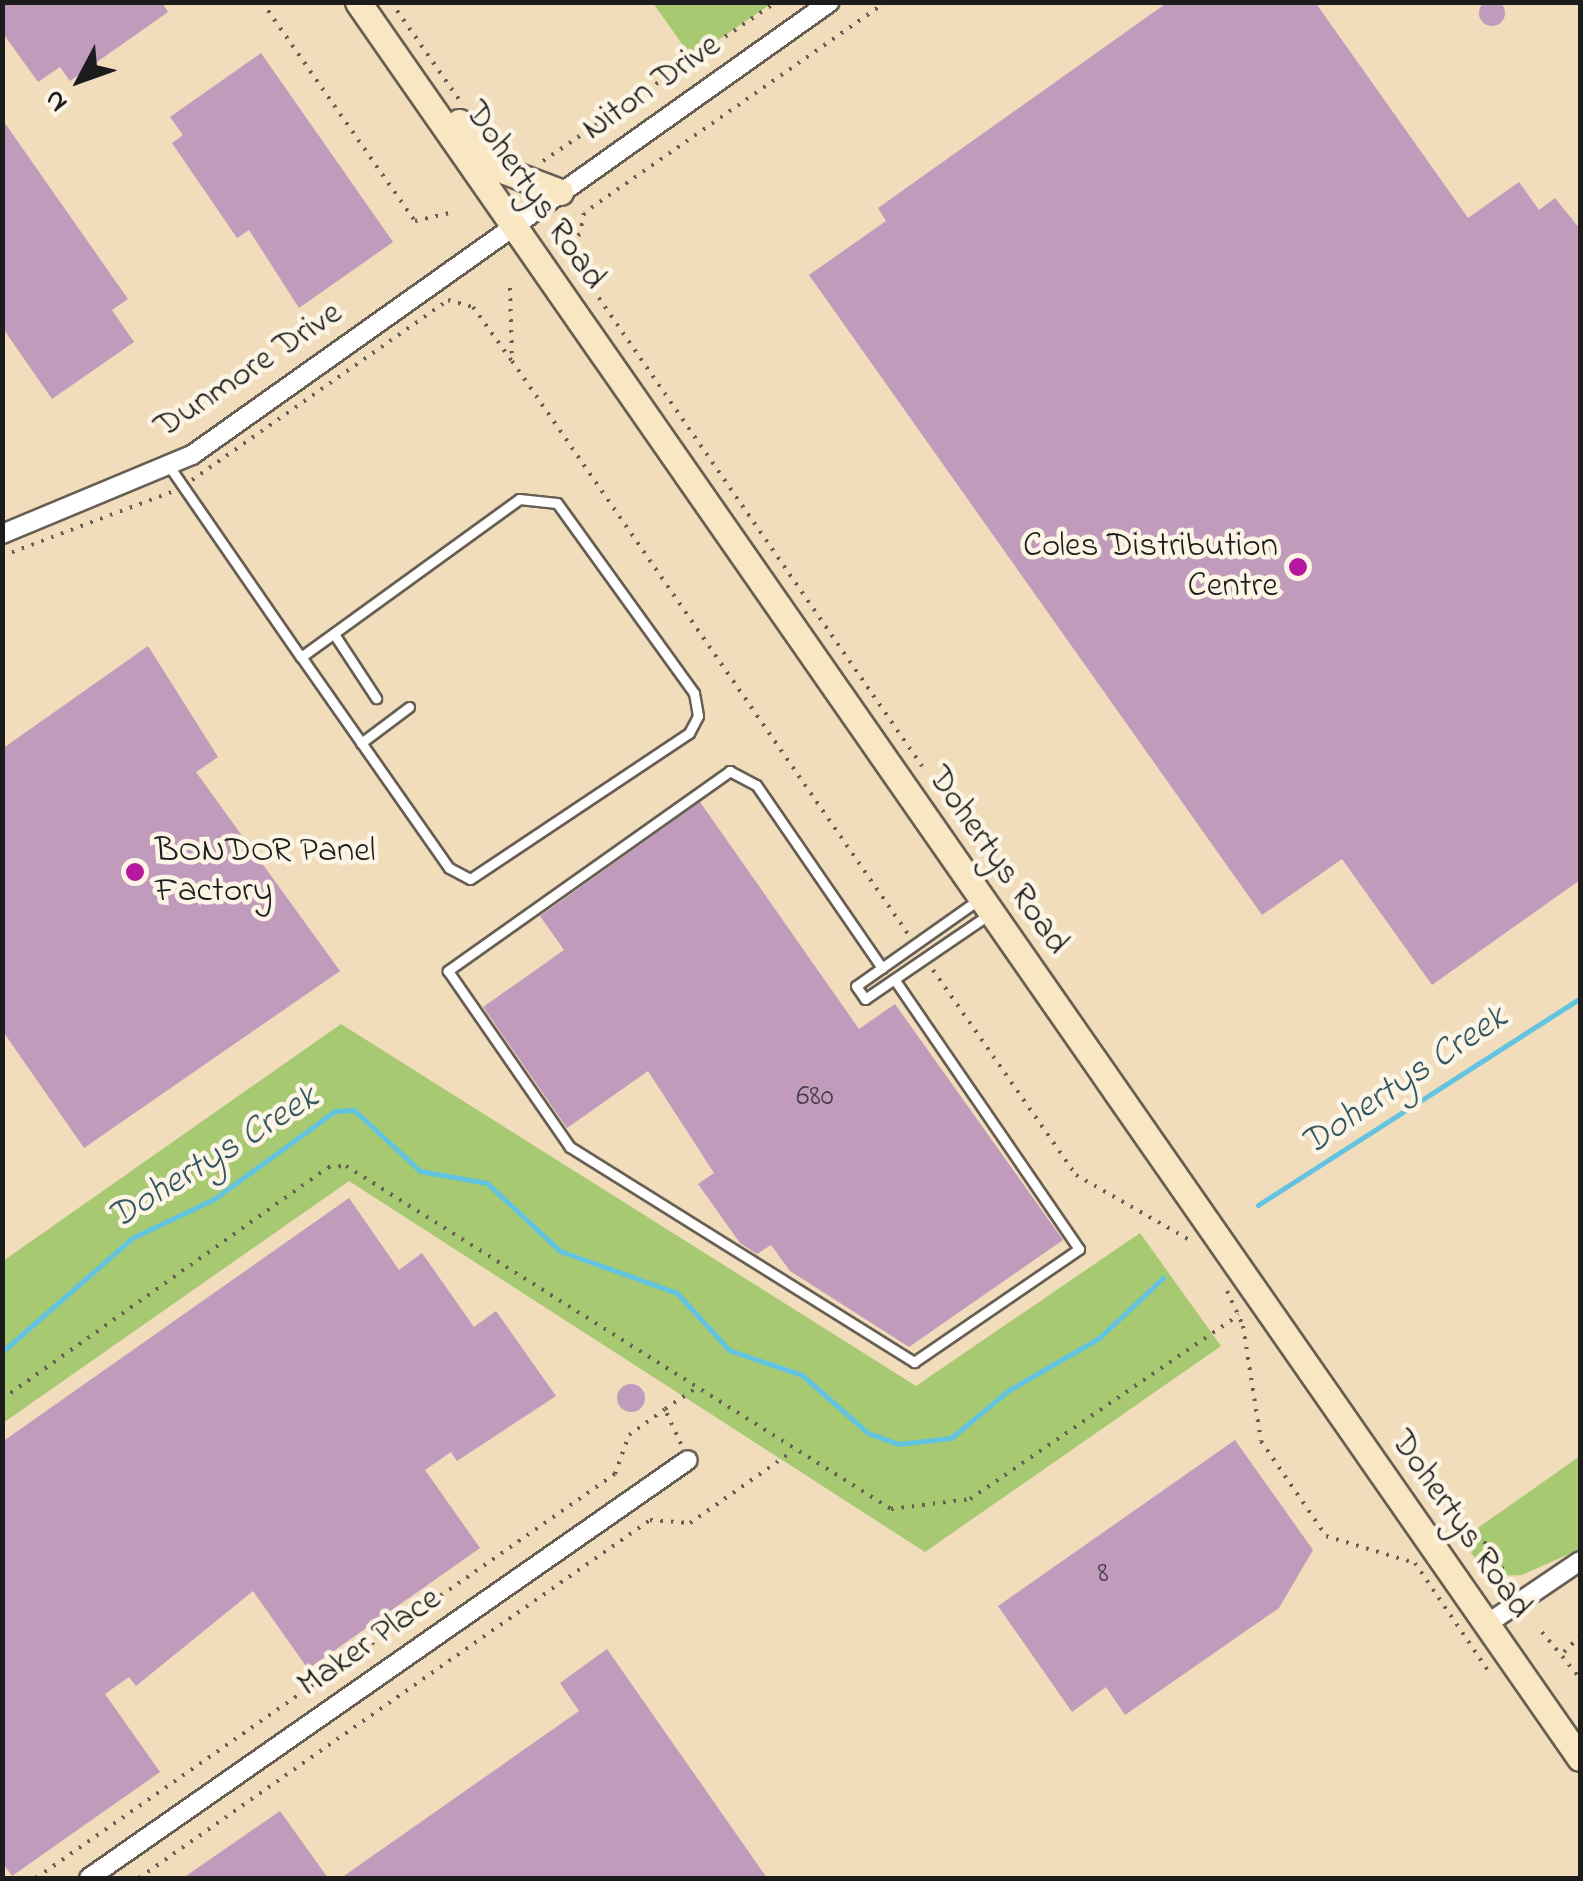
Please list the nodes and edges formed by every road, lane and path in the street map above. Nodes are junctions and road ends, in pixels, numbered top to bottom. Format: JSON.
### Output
{"nodes":[{"id":1,"x":262,"y":2,"type":"edge"},
{"id":2,"x":358,"y":2,"type":"edge"},
{"id":3,"x":376,"y":2,"type":"edge"},
{"id":4,"x":391,"y":2,"type":"edge"},
{"id":5,"x":776,"y":2,"type":"edge"},
{"id":6,"x":830,"y":2,"type":"edge"},
{"id":7,"x":886,"y":2,"type":"edge"},
{"id":8,"x":463,"y":105,"type":"dead end"},
{"id":9,"x":530,"y":160,"type":"dead end"},
{"id":10,"x":560,"y":192,"type":"junction"},
{"id":11,"x":454,"y":212,"type":"dead end"},
{"id":12,"x":512,"y":226,"type":"junction"},
{"id":13,"x":510,"y":288,"type":"dead end"},
{"id":14,"x":512,"y":360,"type":"junction"},
{"id":15,"x":169,"y":466,"type":"junction"},
{"id":16,"x":183,"y":486,"type":"junction"},
{"id":17,"x":2,"y":534,"type":"edge"},
{"id":18,"x":2,"y":556,"type":"edge"},
{"id":19,"x":334,"y":634,"type":"junction"},
{"id":20,"x":301,"y":657,"type":"junction"},
{"id":21,"x":376,"y":698,"type":"dead end"},
{"id":22,"x":409,"y":708,"type":"dead end"},
{"id":23,"x":361,"y":743,"type":"junction"},
{"id":24,"x":922,"y":766,"type":"dead end"},
{"id":25,"x":986,"y":906,"type":"junction"},
{"id":26,"x":915,"y":945,"type":"junction"},
{"id":27,"x":924,"y":958,"type":"junction"},
{"id":28,"x":882,"y":968,"type":"junction"},
{"id":29,"x":894,"y":979,"type":"junction"},
{"id":30,"x":1196,"y":1244,"type":"dead end"},
{"id":31,"x":1223,"y":1285,"type":"dead end"},
{"id":32,"x":1239,"y":1315,"type":"junction"},
{"id":33,"x":696,"y":1388,"type":"junction"},
{"id":34,"x":2,"y":1400,"type":"edge"},
{"id":35,"x":665,"y":1409,"type":"junction"},
{"id":36,"x":793,"y":1451,"type":"junction"},
{"id":37,"x":688,"y":1460,"type":"joint"},
{"id":38,"x":1478,"y":1533,"type":"dead end"},
{"id":39,"x":1580,"y":1562,"type":"edge"},
{"id":40,"x":1503,"y":1569,"type":"dead end"},
{"id":41,"x":1488,"y":1624,"type":"junction"},
{"id":42,"x":1542,"y":1632,"type":"dead end"},
{"id":43,"x":1580,"y":1636,"type":"edge"},
{"id":44,"x":1564,"y":1652,"type":"junction"},
{"id":45,"x":1491,"y":1675,"type":"dead end"},
{"id":46,"x":1580,"y":1678,"type":"edge"},
{"id":47,"x":1580,"y":1758,"type":"edge"},
{"id":48,"x":36,"y":1878,"type":"edge"},
{"id":49,"x":89,"y":1878,"type":"edge"},
{"id":50,"x":139,"y":1878,"type":"edge"}],
"edges":[{"from":1,"to":11,"type":"path"},
{"from":2,"to":12,"type":"main road","name":"Dohertys Road"},
{"from":3,"to":10,"type":"main road"},
{"from":4,"to":8,"type":"path"},
{"from":5,"to":9,"type":"path"},
{"from":6,"to":10,"type":"street","name":"Niton Drive"},
{"from":7,"to":24,"type":"path"},
{"from":10,"to":12,"type":"street","name":"Niton Drive"},
{"from":12,"to":15,"type":"street","name":"Dunmore Drive"},
{"from":12,"to":25,"type":"main road","name":"Dohertys Road"},
{"from":13,"to":14,"type":"path"},
{"from":14,"to":16,"type":"path"},
{"from":14,"to":26,"type":"path"},
{"from":15,"to":16,"type":"lane"},
{"from":15,"to":17,"type":"street","name":"Dunmore Drive"},
{"from":16,"to":18,"type":"path"},
{"from":16,"to":20,"type":"lane"},
{"from":19,"to":20,"type":"lane"},
{"from":19,"to":21,"type":"lane"},
{"from":19,"to":23,"type":"lane"},
{"from":20,"to":23,"type":"lane"},
{"from":22,"to":23,"type":"lane"},
{"from":25,"to":26,"type":"lane"},
{"from":25,"to":27,"type":"lane"},
{"from":25,"to":41,"type":"main road","name":"Dohertys Road"},
{"from":26,"to":28,"type":"lane"},
{"from":27,"to":29,"type":"lane"},
{"from":27,"to":30,"type":"path"},
{"from":28,"to":29,"type":"lane"},
{"from":28,"to":29,"type":"lane"},
{"from":31,"to":32,"type":"path"},
{"from":32,"to":36,"type":"path"},
{"from":32,"to":45,"type":"path"},
{"from":33,"to":34,"type":"path"},
{"from":33,"to":35,"type":"path"},
{"from":33,"to":36,"type":"path"},
{"from":35,"to":37,"type":"path"},
{"from":35,"to":48,"type":"path"},
{"from":36,"to":50,"type":"path"},
{"from":37,"to":49,"type":"street","name":"Maker Place"},
{"from":38,"to":40,"type":"path"},
{"from":39,"to":41,"type":"street"},
{"from":41,"to":47,"type":"main road","name":"Dohertys Road"},
{"from":42,"to":44,"type":"path"},
{"from":43,"to":44,"type":"path"},
{"from":44,"to":46,"type":"path"}]}
